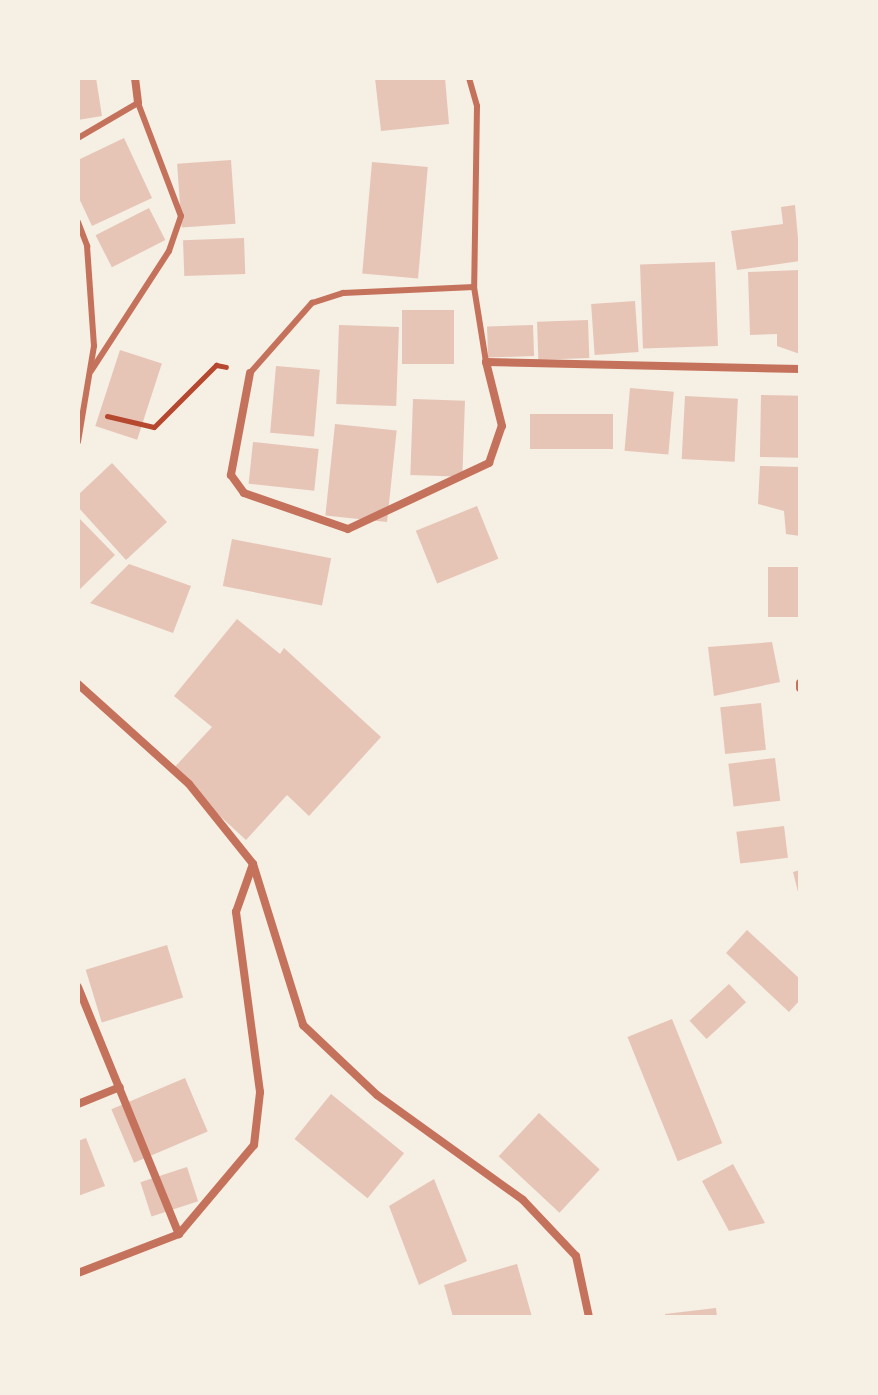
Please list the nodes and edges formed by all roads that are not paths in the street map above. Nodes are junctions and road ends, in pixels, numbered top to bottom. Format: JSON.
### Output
{"nodes":[{"id":1,"x":135,"y":78,"type":"edge"},
{"id":2,"x":469,"y":78,"type":"edge"},
{"id":3,"x":138,"y":103,"type":"junction"},
{"id":4,"x":78,"y":138,"type":"edge"},
{"id":5,"x":78,"y":222,"type":"edge"},
{"id":6,"x":474,"y":287,"type":"junction"},
{"id":7,"x":486,"y":362,"type":"junction"},
{"id":8,"x":800,"y":369,"type":"edge"},
{"id":9,"x":91,"y":371,"type":"junction"},
{"id":10,"x":250,"y":373,"type":"joint"},
{"id":11,"x":78,"y":442,"type":"edge"},
{"id":12,"x":78,"y":684,"type":"edge"},
{"id":13,"x":253,"y":864,"type":"junction"},
{"id":14,"x":78,"y":987,"type":"edge"},
{"id":15,"x":120,"y":1087,"type":"junction"},
{"id":16,"x":78,"y":1104,"type":"edge"},
{"id":17,"x":179,"y":1234,"type":"junction"},
{"id":18,"x":78,"y":1273,"type":"edge"},
{"id":19,"x":589,"y":1317,"type":"edge"}],
"edges":[{"from":1,"to":3,"type":"street"},
{"from":2,"to":6,"type":"lane"},
{"from":3,"to":4,"type":"lane"},
{"from":3,"to":9,"type":"lane"},
{"from":5,"to":9,"type":"lane"},
{"from":6,"to":7,"type":"lane"},
{"from":6,"to":10,"type":"lane"},
{"from":7,"to":8,"type":"street"},
{"from":7,"to":10,"type":"street"},
{"from":9,"to":11,"type":"lane"},
{"from":12,"to":13,"type":"street"},
{"from":13,"to":17,"type":"street"},
{"from":13,"to":19,"type":"street"},
{"from":14,"to":15,"type":"street"},
{"from":15,"to":16,"type":"street"},
{"from":15,"to":17,"type":"street"},
{"from":17,"to":18,"type":"street"}]}
